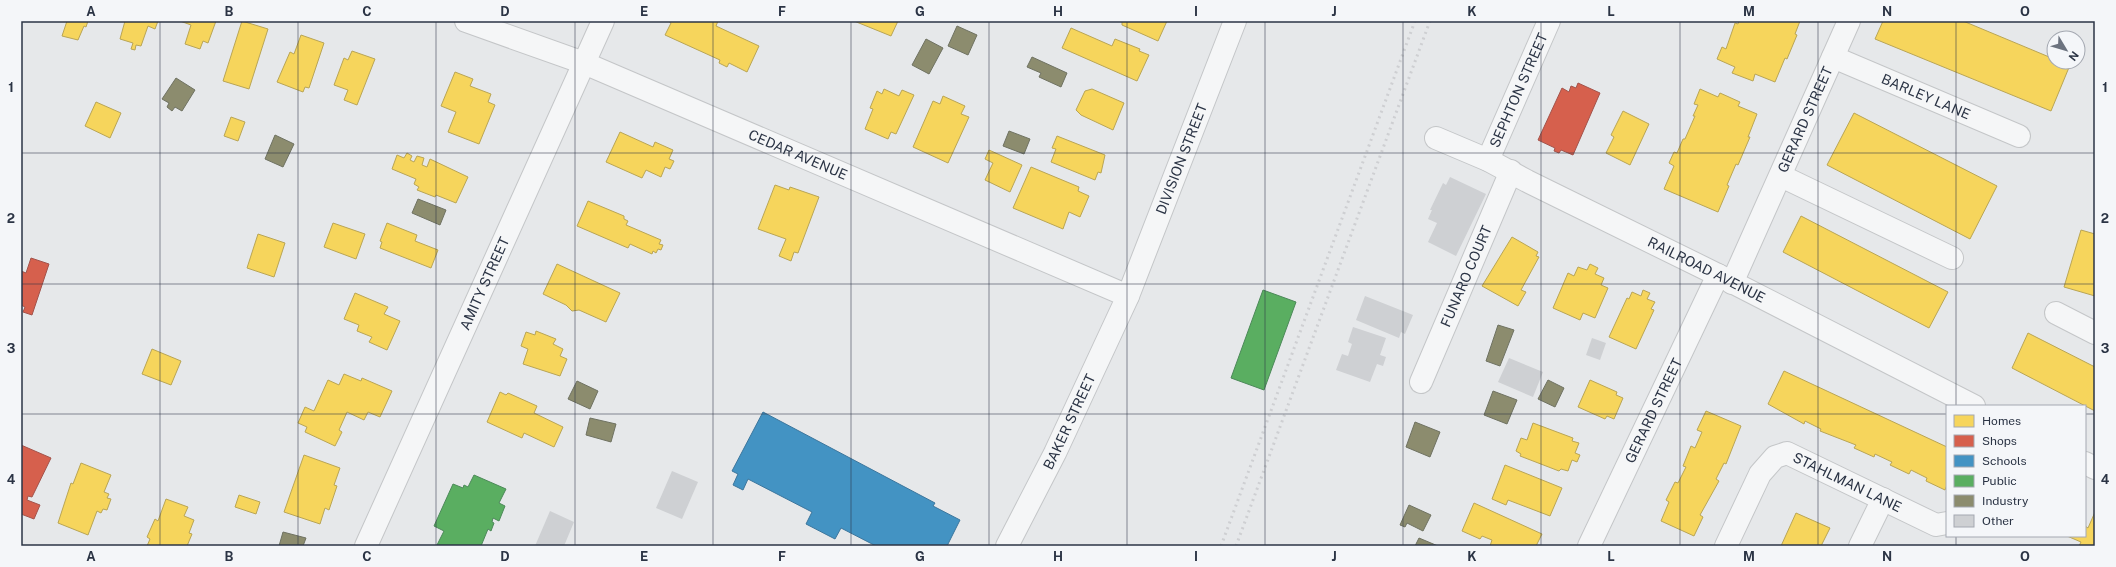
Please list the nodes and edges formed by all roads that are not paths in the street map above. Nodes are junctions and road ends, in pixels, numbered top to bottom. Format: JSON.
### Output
{"nodes":[{"id":1,"x":466,"y":21,"type":"edge"},
{"id":2,"x":603,"y":21,"type":"edge"},
{"id":3,"x":1235,"y":21,"type":"edge"},
{"id":4,"x":1549,"y":21,"type":"edge"},
{"id":5,"x":1849,"y":21,"type":"edge"},
{"id":6,"x":1833,"y":57,"type":"junction"},
{"id":7,"x":584,"y":63,"type":"junction"},
{"id":8,"x":2019,"y":136,"type":"dead end"},
{"id":9,"x":1436,"y":138,"type":"dead end"},
{"id":10,"x":1488,"y":160,"type":"junction"},
{"id":11,"x":1510,"y":171,"type":"junction"},
{"id":12,"x":1781,"y":176,"type":"junction"},
{"id":13,"x":1952,"y":258,"type":"dead end"},
{"id":14,"x":1725,"y":279,"type":"junction"},
{"id":15,"x":1128,"y":296,"type":"junction"},
{"id":16,"x":2056,"y":313,"type":"dead end"},
{"id":17,"x":2095,"y":333,"type":"edge"},
{"id":18,"x":1421,"y":382,"type":"dead end"},
{"id":19,"x":1972,"y":405,"type":"edge"},
{"id":20,"x":2086,"y":464,"type":"edge"},
{"id":21,"x":2095,"y":468,"type":"edge"},
{"id":22,"x":1883,"y":499,"type":"junction"},
{"id":23,"x":1946,"y":523,"type":"edge"},
{"id":24,"x":366,"y":546,"type":"edge"},
{"id":25,"x":1007,"y":546,"type":"edge"},
{"id":26,"x":1589,"y":546,"type":"edge"},
{"id":27,"x":1726,"y":546,"type":"edge"},
{"id":28,"x":1860,"y":546,"type":"edge"}],
"edges":[{"from":1,"to":7,"type":"street","name":"CEDAR AVENUE"},
{"from":2,"to":7,"type":"street","name":"AMITY STREET"},
{"from":3,"to":15,"type":"street","name":"DIVISION STREET"},
{"from":4,"to":10,"type":"street","name":"SEPHTON STREET"},
{"from":5,"to":6,"type":"street","name":"GERARD STREET"},
{"from":6,"to":8,"type":"street","name":"BARLEY LANE"},
{"from":6,"to":12,"type":"street","name":"GERARD STREET"},
{"from":7,"to":15,"type":"street","name":"CEDAR AVENUE"},
{"from":7,"to":24,"type":"street","name":"AMITY STREET"},
{"from":9,"to":10,"type":"street","name":"RAILROAD AVENUE"},
{"from":10,"to":11,"type":"street","name":"RAILROAD AVENUE"},
{"from":11,"to":14,"type":"street","name":"RAILROAD AVENUE"},
{"from":11,"to":18,"type":"street","name":"FUNARO COURT"},
{"from":12,"to":13,"type":"street"},
{"from":12,"to":14,"type":"street","name":"GERARD STREET"},
{"from":14,"to":19,"type":"street","name":"RAILROAD AVENUE"},
{"from":14,"to":26,"type":"street","name":"GERARD STREET"},
{"from":15,"to":25,"type":"street","name":"BAKER STREET"},
{"from":16,"to":17,"type":"street"},
{"from":20,"to":21,"type":"street"},
{"from":22,"to":23,"type":"street","name":"STAHLMAN LANE"},
{"from":22,"to":27,"type":"street","name":"STAHLMAN LANE"},
{"from":22,"to":28,"type":"street"}]}
